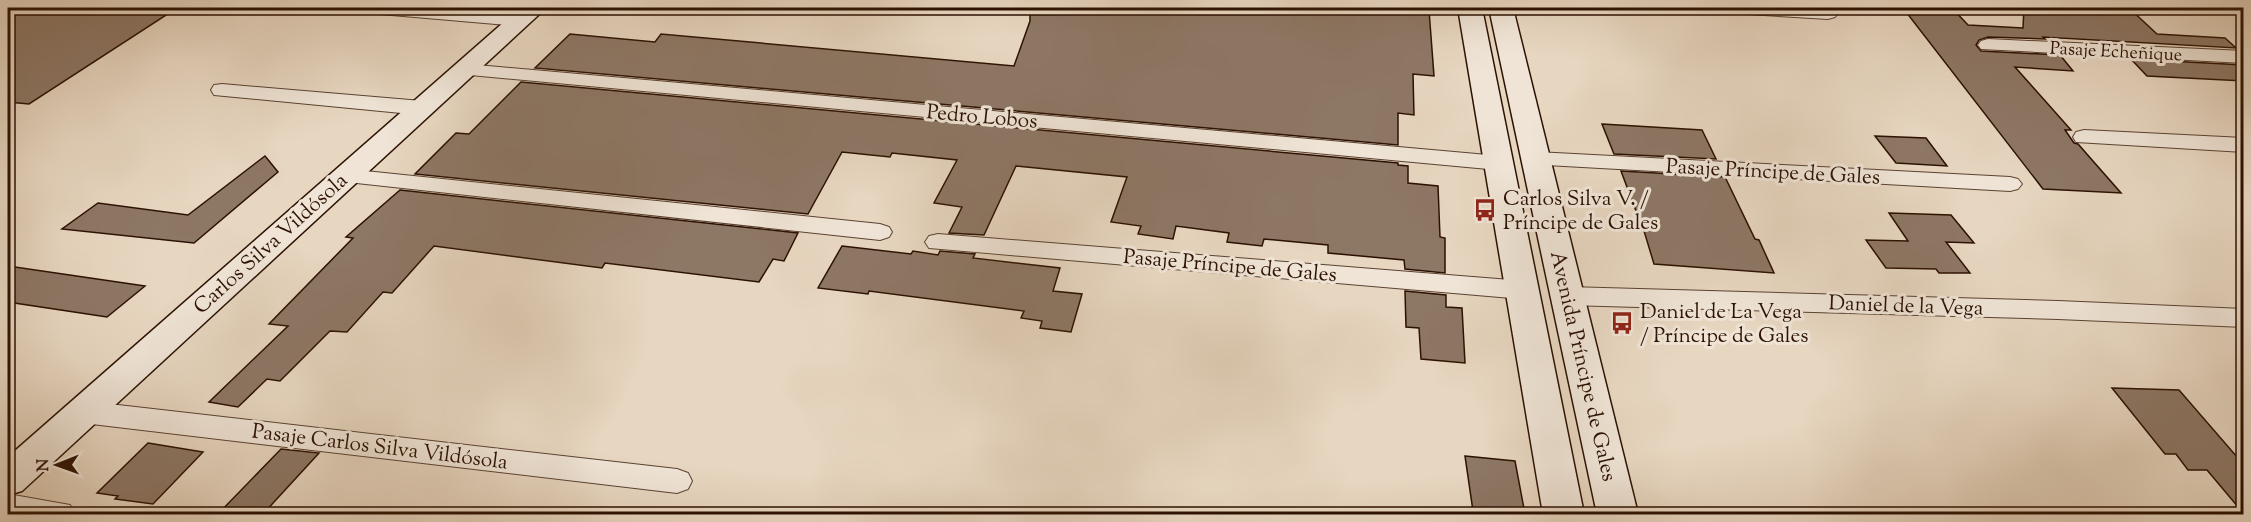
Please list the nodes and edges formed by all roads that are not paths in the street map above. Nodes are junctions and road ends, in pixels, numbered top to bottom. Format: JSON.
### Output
{"nodes":[{"id":1,"x":380,"y":8,"type":"edge"},
{"id":2,"x":1470,"y":8,"type":"edge"},
{"id":3,"x":1501,"y":8,"type":"edge"},
{"id":4,"x":1747,"y":8,"type":"edge"},
{"id":5,"x":1828,"y":13,"type":"dead end"},
{"id":6,"x":527,"y":14,"type":"edge"},
{"id":7,"x":1988,"y":45,"type":"dead end"},
{"id":8,"x":2244,"y":57,"type":"edge"},
{"id":9,"x":466,"y":69,"type":"junction"},
{"id":10,"x":222,"y":90,"type":"dead end"},
{"id":11,"x":422,"y":108,"type":"junction"},
{"id":12,"x":2084,"y":137,"type":"dead end"},
{"id":13,"x":2244,"y":145,"type":"edge"},
{"id":14,"x":1536,"y":159,"type":"junction"},
{"id":15,"x":1499,"y":163,"type":"junction"},
{"id":16,"x":346,"y":176,"type":"junction"},
{"id":17,"x":2010,"y":184,"type":"dead end"},
{"id":18,"x":880,"y":232,"type":"dead end"},
{"id":19,"x":938,"y":242,"type":"dead end"},
{"id":20,"x":1522,"y":290,"type":"junction"},
{"id":21,"x":1568,"y":296,"type":"junction"},
{"id":22,"x":2244,"y":318,"type":"edge"},
{"id":23,"x":83,"y":412,"type":"junction"},
{"id":24,"x":8,"y":480,"type":"edge"},
{"id":25,"x":677,"y":481,"type":"dead end"},
{"id":26,"x":8,"y":506,"type":"edge"},
{"id":27,"x":59,"y":514,"type":"edge"},
{"id":28,"x":1564,"y":514,"type":"edge"},
{"id":29,"x":1618,"y":514,"type":"edge"}],
"edges":[{"from":1,"to":6,"type":"street"},
{"from":2,"to":15,"type":"main road","name":"Avenida Príncipe de Gales"},
{"from":3,"to":14,"type":"main road","name":"Avenida Príncipe de Gales"},
{"from":4,"to":5,"type":"street"},
{"from":6,"to":9,"type":"main road","name":"Carlos Silva Vildósola"},
{"from":7,"to":8,"type":"street","name":"Pasaje Echeñique"},
{"from":9,"to":11,"type":"main road","name":"Carlos Silva Vildósola"},
{"from":9,"to":15,"type":"street","name":"Pedro Lobos"},
{"from":10,"to":11,"type":"street"},
{"from":11,"to":16,"type":"main road","name":"Carlos Silva Vildósola"},
{"from":12,"to":13,"type":"street"},
{"from":14,"to":17,"type":"street","name":"Pasaje Príncipe de Gales"},
{"from":14,"to":21,"type":"main road","name":"Avenida Príncipe de Gales"},
{"from":15,"to":20,"type":"main road","name":"Avenida Príncipe de Gales"},
{"from":16,"to":18,"type":"street"},
{"from":16,"to":23,"type":"main road","name":"Carlos Silva Vildósola"},
{"from":19,"to":20,"type":"street","name":"Pasaje Príncipe de Gales"},
{"from":20,"to":28,"type":"main road","name":"Avenida Príncipe de Gales"},
{"from":21,"to":22,"type":"street","name":"Daniel de la Vega"},
{"from":21,"to":29,"type":"main road","name":"Avenida Príncipe de Gales"},
{"from":23,"to":24,"type":"main road","name":"Carlos Silva Vildósola"},
{"from":23,"to":25,"type":"street","name":"Pasaje Carlos Silva Vildósola"},
{"from":26,"to":27,"type":"street"}]}
